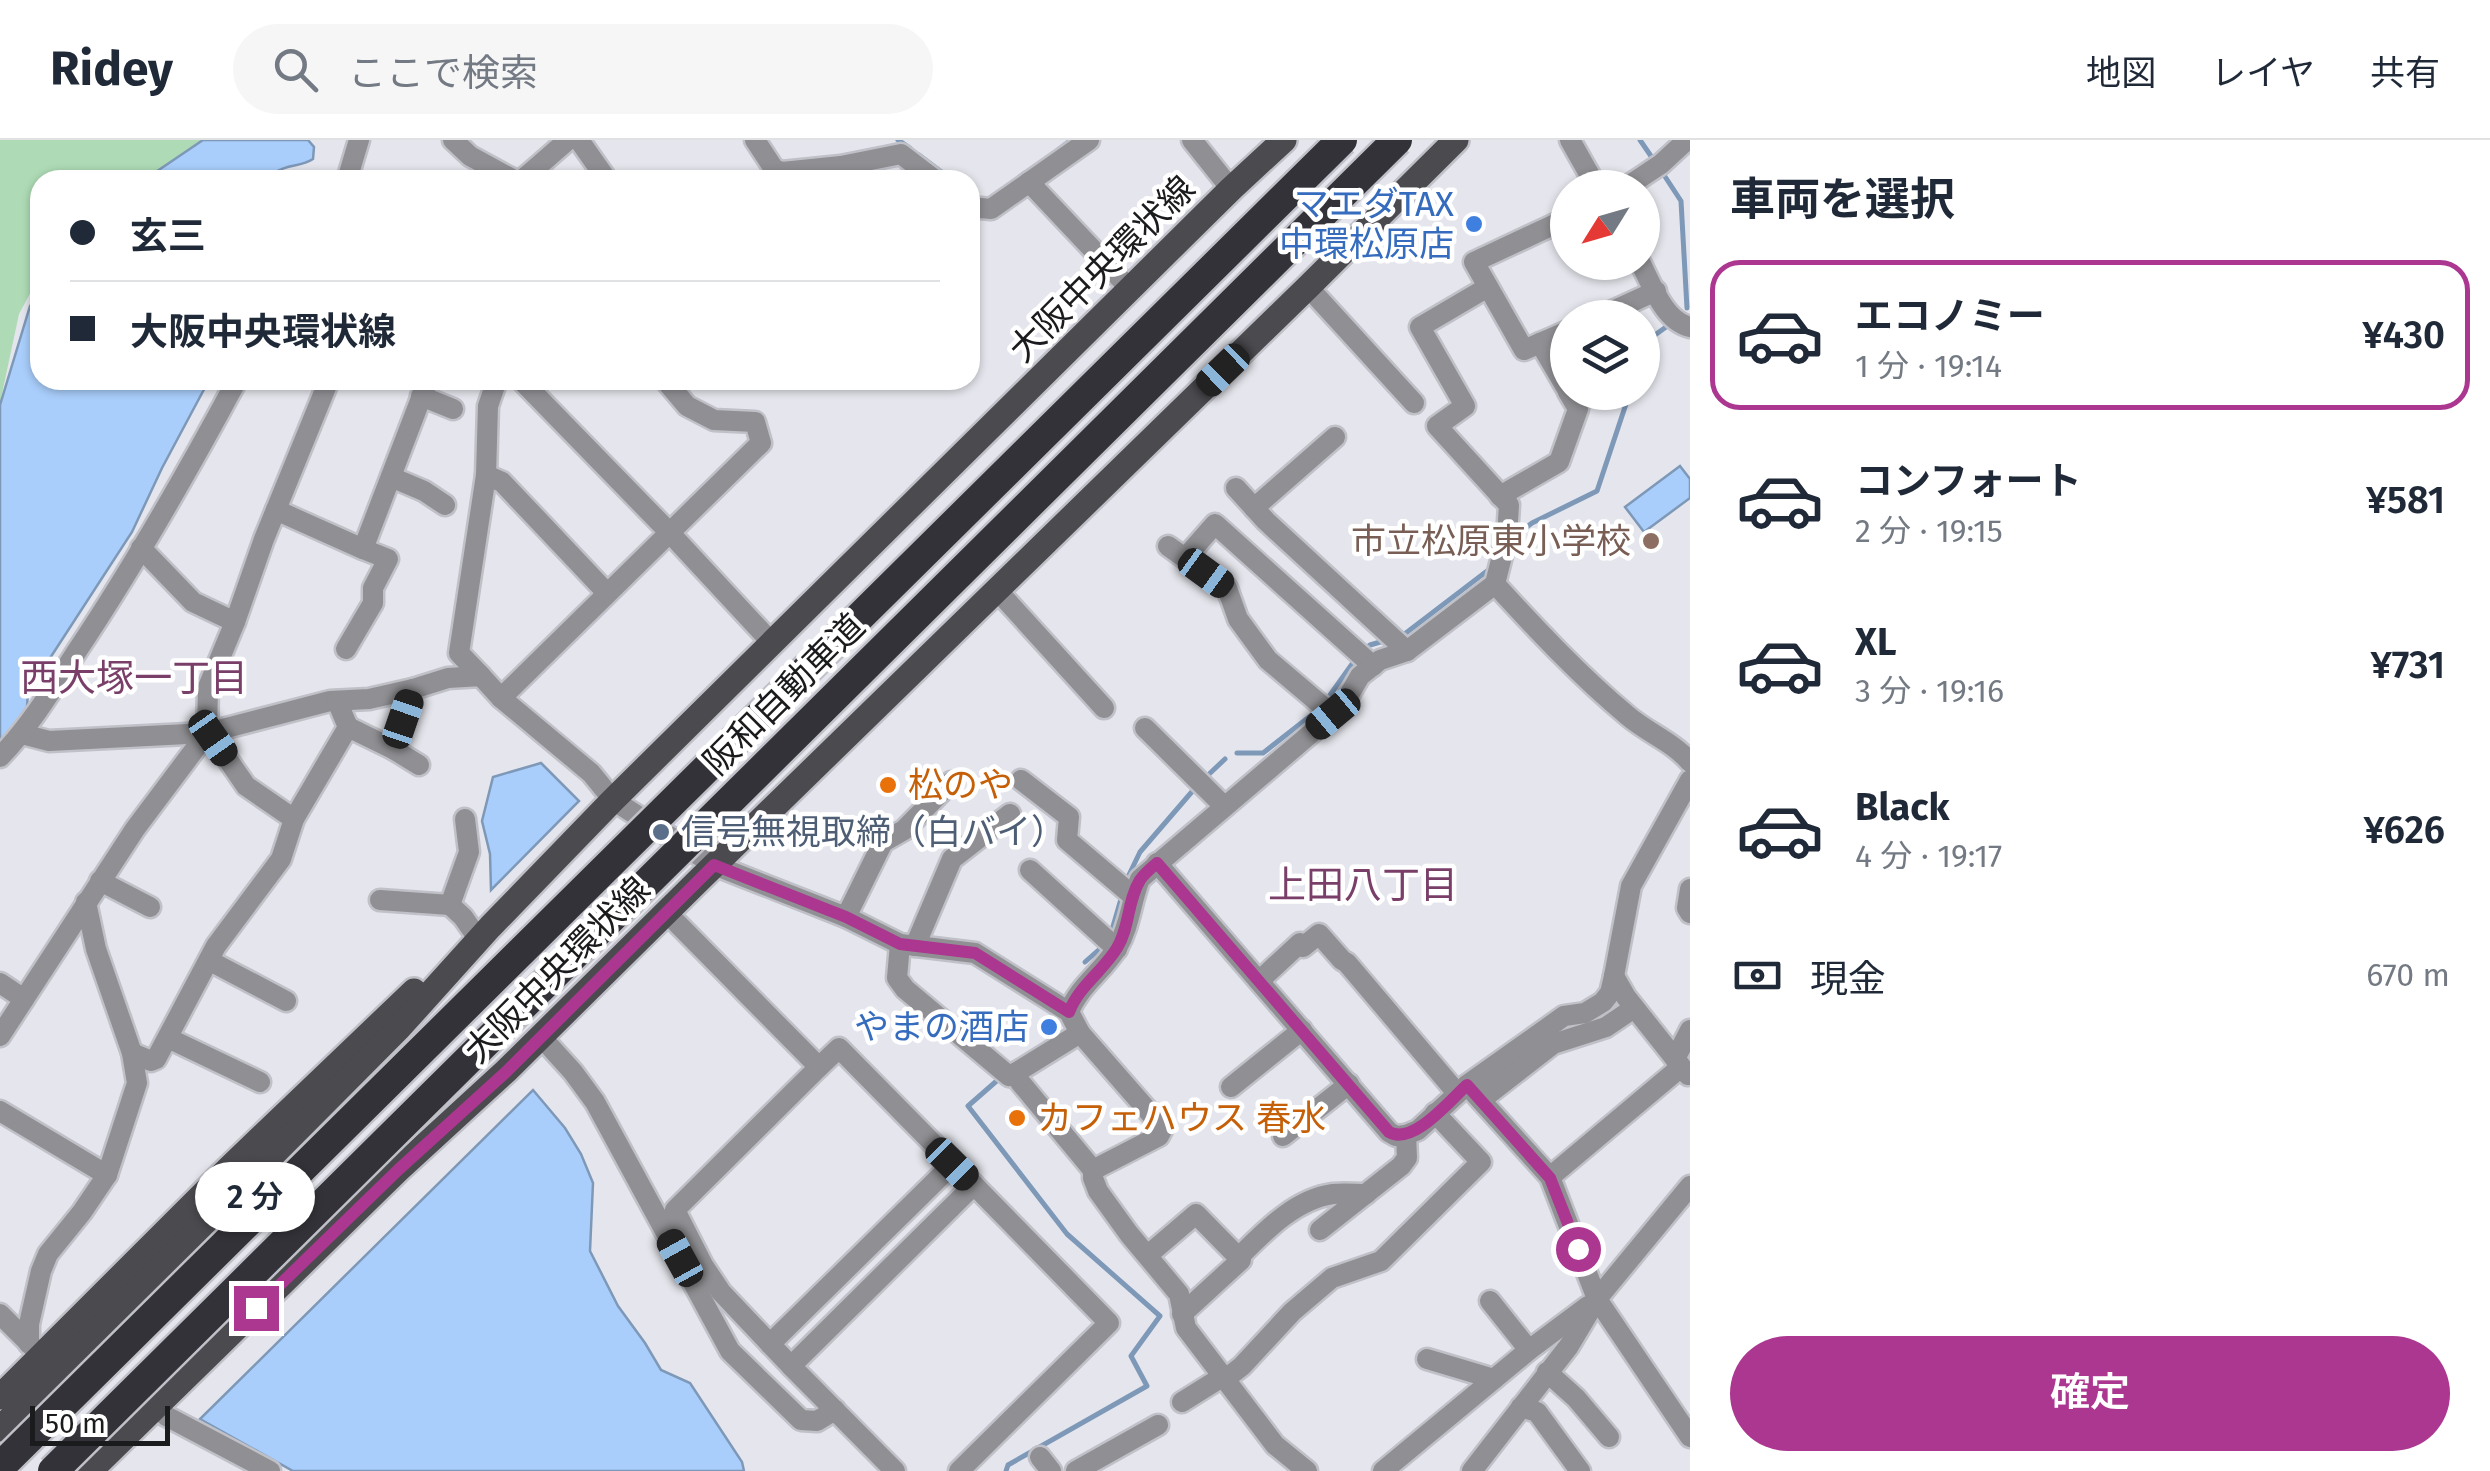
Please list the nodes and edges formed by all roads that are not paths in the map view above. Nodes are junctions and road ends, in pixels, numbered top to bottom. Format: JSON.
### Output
{"nodes":[{"id":1,"x":359,"y":140,"type":"edge"},
{"id":2,"x":436,"y":140,"type":"edge"},
{"id":3,"x":453,"y":140,"type":"edge"},
{"id":4,"x":550,"y":140,"type":"edge"},
{"id":5,"x":568,"y":140,"type":"edge"},
{"id":6,"x":579,"y":140,"type":"edge"},
{"id":7,"x":755,"y":140,"type":"edge"},
{"id":8,"x":1088,"y":140,"type":"edge"},
{"id":9,"x":1192,"y":140,"type":"edge"},
{"id":10,"x":1284,"y":140,"type":"edge"},
{"id":11,"x":1342,"y":140,"type":"edge"},
{"id":12,"x":1397,"y":140,"type":"edge"},
{"id":13,"x":1456,"y":140,"type":"edge"},
{"id":14,"x":1570,"y":140,"type":"edge"},
{"id":15,"x":1687,"y":140,"type":"edge"},
{"id":16,"x":352,"y":170,"type":"edge"},
{"id":17,"x":481,"y":170,"type":"edge"},
{"id":18,"x":494,"y":170,"type":"edge"},
{"id":19,"x":521,"y":170,"type":"edge"},
{"id":20,"x":526,"y":170,"type":"edge"},
{"id":21,"x":600,"y":170,"type":"edge"},
{"id":22,"x":777,"y":170,"type":"edge"},
{"id":23,"x":802,"y":170,"type":"edge"},
{"id":24,"x":922,"y":170,"type":"edge"},
{"id":25,"x":1587,"y":170,"type":"edge"},
{"id":26,"x":1652,"y":170,"type":"edge"},
{"id":27,"x":1029,"y":182,"type":"junction"},
{"id":28,"x":1231,"y":189,"type":"junction"},
{"id":29,"x":980,"y":207,"type":"edge"},
{"id":30,"x":1550,"y":226,"type":"edge"},
{"id":31,"x":1650,"y":280,"type":"edge"},
{"id":32,"x":1308,"y":287,"type":"junction"},
{"id":33,"x":1488,"y":287,"type":"junction"},
{"id":34,"x":1131,"y":290,"type":"junction"},
{"id":35,"x":1656,"y":291,"type":"junction"},
{"id":36,"x":1636,"y":300,"type":"edge"},
{"id":37,"x":1690,"y":327,"type":"edge"},
{"id":38,"x":1550,"y":339,"type":"edge"},
{"id":39,"x":1540,"y":344,"type":"junction"},
{"id":40,"x":1550,"y":361,"type":"edge"},
{"id":41,"x":232,"y":390,"type":"edge"},
{"id":42,"x":325,"y":390,"type":"edge"},
{"id":43,"x":423,"y":390,"type":"edge"},
{"id":44,"x":427,"y":390,"type":"edge"},
{"id":45,"x":493,"y":390,"type":"edge"},
{"id":46,"x":531,"y":390,"type":"edge"},
{"id":47,"x":675,"y":390,"type":"edge"},
{"id":48,"x":1414,"y":403,"type":"dead end"},
{"id":49,"x":453,"y":410,"type":"dead end"},
{"id":50,"x":1578,"y":410,"type":"edge"},
{"id":51,"x":1336,"y":436,"type":"dead end"},
{"id":52,"x":486,"y":475,"type":"junction"},
{"id":53,"x":390,"y":477,"type":"junction"},
{"id":54,"x":1236,"y":488,"type":"dead end"},
{"id":55,"x":1500,"y":496,"type":"junction"},
{"id":56,"x":445,"y":505,"type":"dead end"},
{"id":57,"x":1254,"y":508,"type":"junction"},
{"id":58,"x":276,"y":510,"type":"junction"},
{"id":59,"x":669,"y":532,"type":"junction"},
{"id":60,"x":141,"y":548,"type":"junction"},
{"id":61,"x":363,"y":549,"type":"junction"},
{"id":62,"x":1494,"y":584,"type":"junction"},
{"id":63,"x":996,"y":588,"type":"junction"},
{"id":64,"x":607,"y":593,"type":"junction"},
{"id":65,"x":235,"y":622,"type":"junction"},
{"id":66,"x":772,"y":643,"type":"junction"},
{"id":67,"x":346,"y":649,"type":"dead end"},
{"id":68,"x":1407,"y":651,"type":"junction"},
{"id":69,"x":1373,"y":666,"type":"junction"},
{"id":70,"x":481,"y":676,"type":"junction"},
{"id":71,"x":413,"y":690,"type":"junction"},
{"id":72,"x":500,"y":698,"type":"junction"},
{"id":73,"x":337,"y":700,"type":"junction"},
{"id":74,"x":1104,"y":708,"type":"dead end"},
{"id":75,"x":1333,"y":714,"type":"junction"},
{"id":76,"x":348,"y":727,"type":"junction"},
{"id":77,"x":1145,"y":728,"type":"dead end"},
{"id":78,"x":206,"y":733,"type":"junction"},
{"id":79,"x":22,"y":734,"type":"junction"},
{"id":80,"x":392,"y":748,"type":"junction"},
{"id":81,"x":0,"y":757,"type":"edge"},
{"id":82,"x":1690,"y":762,"type":"edge"},
{"id":83,"x":419,"y":764,"type":"dead end"},
{"id":84,"x":1021,"y":780,"type":"dead end"},
{"id":85,"x":1690,"y":780,"type":"edge"},
{"id":86,"x":951,"y":782,"type":"dead end"},
{"id":87,"x":613,"y":800,"type":"junction"},
{"id":88,"x":1224,"y":806,"type":"junction"},
{"id":89,"x":1010,"y":814,"type":"dead end"},
{"id":90,"x":294,"y":819,"type":"junction"},
{"id":91,"x":466,"y":819,"type":"dead end"},
{"id":92,"x":1157,"y":863,"type":"junction"},
{"id":93,"x":714,"y":865,"type":"junction"},
{"id":94,"x":1030,"y":870,"type":"dead end"},
{"id":95,"x":100,"y":880,"type":"junction"},
{"id":96,"x":1690,"y":889,"type":"edge"},
{"id":97,"x":1133,"y":896,"type":"junction"},
{"id":98,"x":380,"y":900,"type":"dead end"},
{"id":99,"x":86,"y":902,"type":"junction"},
{"id":100,"x":450,"y":906,"type":"junction"},
{"id":101,"x":150,"y":907,"type":"dead end"},
{"id":102,"x":666,"y":912,"type":"junction"},
{"id":103,"x":1690,"y":913,"type":"edge"},
{"id":104,"x":846,"y":917,"type":"junction"},
{"id":105,"x":484,"y":932,"type":"junction"},
{"id":106,"x":907,"y":945,"type":"junction"},
{"id":107,"x":1117,"y":949,"type":"junction"},
{"id":108,"x":210,"y":961,"type":"junction"},
{"id":109,"x":1614,"y":976,"type":"junction"},
{"id":110,"x":1259,"y":981,"type":"junction"},
{"id":111,"x":0,"y":983,"type":"edge"},
{"id":112,"x":24,"y":999,"type":"junction"},
{"id":113,"x":286,"y":1001,"type":"dead end"},
{"id":114,"x":571,"y":1006,"type":"junction"},
{"id":115,"x":1634,"y":1008,"type":"junction"},
{"id":116,"x":1069,"y":1012,"type":"junction"},
{"id":117,"x":1302,"y":1030,"type":"junction"},
{"id":118,"x":1690,"y":1030,"type":"edge"},
{"id":119,"x":1080,"y":1033,"type":"junction"},
{"id":120,"x":0,"y":1036,"type":"edge"},
{"id":121,"x":168,"y":1038,"type":"junction"},
{"id":122,"x":544,"y":1040,"type":"junction"},
{"id":123,"x":132,"y":1054,"type":"junction"},
{"id":124,"x":819,"y":1068,"type":"junction"},
{"id":125,"x":1682,"y":1068,"type":"edge"},
{"id":126,"x":1016,"y":1072,"type":"junction"},
{"id":127,"x":260,"y":1082,"type":"dead end"},
{"id":128,"x":1349,"y":1084,"type":"junction"},
{"id":129,"x":1231,"y":1086,"type":"dead end"},
{"id":130,"x":1469,"y":1093,"type":"junction"},
{"id":131,"x":0,"y":1111,"type":"edge"},
{"id":132,"x":1435,"y":1113,"type":"junction"},
{"id":133,"x":1406,"y":1135,"type":"junction"},
{"id":134,"x":1283,"y":1136,"type":"dead end"},
{"id":135,"x":952,"y":1164,"type":"junction"},
{"id":136,"x":1094,"y":1170,"type":"junction"},
{"id":137,"x":107,"y":1175,"type":"junction"},
{"id":138,"x":1550,"y":1178,"type":"junction"},
{"id":139,"x":974,"y":1185,"type":"junction"},
{"id":140,"x":1689,"y":1189,"type":"edge"},
{"id":141,"x":1366,"y":1194,"type":"junction"},
{"id":142,"x":1320,"y":1230,"type":"dead end"},
{"id":143,"x":1148,"y":1255,"type":"junction"},
{"id":144,"x":1238,"y":1258,"type":"junction"},
{"id":145,"x":1597,"y":1299,"type":"junction"},
{"id":146,"x":1490,"y":1301,"type":"dead end"},
{"id":147,"x":0,"y":1314,"type":"edge"},
{"id":148,"x":1182,"y":1314,"type":"junction"},
{"id":149,"x":770,"y":1344,"type":"junction"},
{"id":150,"x":35,"y":1350,"type":"junction"},
{"id":151,"x":1529,"y":1350,"type":"junction"},
{"id":152,"x":1427,"y":1359,"type":"dead end"},
{"id":153,"x":792,"y":1366,"type":"junction"},
{"id":154,"x":1547,"y":1372,"type":"junction"},
{"id":155,"x":1222,"y":1377,"type":"junction"},
{"id":156,"x":1494,"y":1378,"type":"junction"},
{"id":157,"x":0,"y":1397,"type":"edge"},
{"id":158,"x":1182,"y":1402,"type":"dead end"},
{"id":159,"x":1521,"y":1408,"type":"junction"},
{"id":160,"x":835,"y":1410,"type":"junction"},
{"id":161,"x":166,"y":1416,"type":"junction"},
{"id":162,"x":1158,"y":1425,"type":"dead end"},
{"id":163,"x":1686,"y":1425,"type":"edge"},
{"id":164,"x":0,"y":1429,"type":"edge"},
{"id":165,"x":1609,"y":1437,"type":"dead end"},
{"id":166,"x":0,"y":1467,"type":"edge"},
{"id":167,"x":53,"y":1471,"type":"edge"},
{"id":168,"x":90,"y":1471,"type":"edge"},
{"id":169,"x":113,"y":1471,"type":"edge"},
{"id":170,"x":270,"y":1471,"type":"edge"},
{"id":171,"x":896,"y":1471,"type":"edge"},
{"id":172,"x":959,"y":1471,"type":"edge"},
{"id":173,"x":1076,"y":1471,"type":"edge"},
{"id":174,"x":1307,"y":1471,"type":"edge"},
{"id":175,"x":1384,"y":1471,"type":"edge"},
{"id":176,"x":1472,"y":1471,"type":"edge"},
{"id":177,"x":1580,"y":1471,"type":"edge"}],
"edges":[{"from":1,"to":16,"type":"street"},
{"from":2,"to":17,"type":"street"},
{"from":3,"to":18,"type":"street"},
{"from":4,"to":19,"type":"street"},
{"from":5,"to":20,"type":"street"},
{"from":6,"to":21,"type":"street"},
{"from":7,"to":22,"type":"street"},
{"from":8,"to":27,"type":"street"},
{"from":9,"to":28,"type":"street"},
{"from":10,"to":28,"type":"main road","name":"大阪中央環状線"},
{"from":11,"to":166,"type":"highway","name":"阪和自動車道","bridge":true},
{"from":12,"to":167,"type":"highway","name":"阪和自動車道","bridge":true},
{"from":13,"to":32,"type":"main road","name":"大阪中央環状線"},
{"from":14,"to":25,"type":"street"},
{"from":15,"to":26,"type":"street"},
{"from":23,"to":24,"type":"street"},
{"from":27,"to":29,"type":"street"},
{"from":27,"to":34,"type":"street"},
{"from":28,"to":34,"type":"main road","name":"大阪中央環状線"},
{"from":30,"to":33,"type":"street"},
{"from":31,"to":35,"type":"street"},
{"from":32,"to":48,"type":"street"},
{"from":32,"to":63,"type":"main road","name":"大阪中央環状線"},
{"from":33,"to":39,"type":"street"},
{"from":33,"to":55,"type":"street"},
{"from":34,"to":66,"type":"main road","name":"大阪中央環状線"},
{"from":35,"to":36,"type":"street"},
{"from":35,"to":37,"type":"street"},
{"from":38,"to":39,"type":"street"},
{"from":39,"to":40,"type":"street"},
{"from":41,"to":60,"type":"street"},
{"from":42,"to":58,"type":"street"},
{"from":43,"to":53,"type":"street"},
{"from":44,"to":49,"type":"street"},
{"from":45,"to":52,"type":"street"},
{"from":46,"to":59,"type":"street"},
{"from":47,"to":59,"type":"street"},
{"from":50,"to":55,"type":"street"},
{"from":51,"to":57,"type":"street"},
{"from":52,"to":64,"type":"street"},
{"from":52,"to":70,"type":"street"},
{"from":53,"to":56,"type":"street"},
{"from":53,"to":61,"type":"street"},
{"from":54,"to":57,"type":"street"},
{"from":55,"to":62,"type":"street"},
{"from":57,"to":68,"type":"street"},
{"from":58,"to":61,"type":"street"},
{"from":58,"to":65,"type":"street"},
{"from":59,"to":64,"type":"street"},
{"from":59,"to":66,"type":"street"},
{"from":60,"to":65,"type":"street"},
{"from":60,"to":79,"type":"street"},
{"from":61,"to":67,"type":"street"},
{"from":62,"to":68,"type":"street"},
{"from":62,"to":82,"type":"street"},
{"from":63,"to":74,"type":"street"},
{"from":63,"to":93,"type":"main road","name":"大阪中央環状線"},
{"from":64,"to":72,"type":"street"},
{"from":65,"to":78,"type":"street"},
{"from":66,"to":87,"type":"main road","name":"大阪中央環状線"},
{"from":68,"to":69,"type":"street"},
{"from":69,"to":75,"type":"street"},
{"from":69,"to":75,"type":"street"},
{"from":70,"to":71,"type":"street"},
{"from":70,"to":72,"type":"street"},
{"from":71,"to":73,"type":"street"},
{"from":71,"to":80,"type":"street"},
{"from":72,"to":87,"type":"street"},
{"from":73,"to":76,"type":"street"},
{"from":73,"to":78,"type":"street"},
{"from":75,"to":88,"type":"street"},
{"from":76,"to":80,"type":"street"},
{"from":76,"to":90,"type":"street"},
{"from":77,"to":88,"type":"street"},
{"from":78,"to":79,"type":"street"},
{"from":78,"to":90,"type":"street"},
{"from":78,"to":95,"type":"street"},
{"from":79,"to":81,"type":"street"},
{"from":80,"to":83,"type":"street"},
{"from":84,"to":97,"type":"street"},
{"from":85,"to":109,"type":"street"},
{"from":86,"to":104,"type":"street"},
{"from":87,"to":93,"type":"street"},
{"from":87,"to":105,"type":"main road","name":"大阪中央環状線"},
{"from":88,"to":92,"type":"street"},
{"from":89,"to":106,"type":"street"},
{"from":90,"to":108,"type":"street"},
{"from":91,"to":100,"type":"street"},
{"from":92,"to":97,"type":"street"},
{"from":92,"to":110,"type":"street"},
{"from":93,"to":102,"type":"main road","name":"大阪中央環状線"},
{"from":93,"to":104,"type":"street"},
{"from":94,"to":107,"type":"street"},
{"from":95,"to":99,"type":"street"},
{"from":95,"to":101,"type":"street"},
{"from":96,"to":103,"type":"street"},
{"from":97,"to":107,"type":"street"},
{"from":98,"to":100,"type":"street"},
{"from":99,"to":112,"type":"street"},
{"from":99,"to":123,"type":"street"},
{"from":100,"to":105,"type":"street"},
{"from":102,"to":114,"type":"main road","name":"大阪中央環状線"},
{"from":102,"to":124,"type":"street"},
{"from":104,"to":106,"type":"street"},
{"from":105,"to":150,"type":"main road"},
{"from":105,"to":164,"type":"main road","name":"大阪中央環状線"},
{"from":106,"to":116,"type":"street"},
{"from":106,"to":126,"type":"street"},
{"from":107,"to":116,"type":"street"},
{"from":108,"to":113,"type":"street"},
{"from":108,"to":121,"type":"street"},
{"from":109,"to":115,"type":"street"},
{"from":109,"to":130,"type":"street"},
{"from":110,"to":117,"type":"street"},
{"from":110,"to":130,"type":"street"},
{"from":111,"to":112,"type":"street"},
{"from":112,"to":120,"type":"street"},
{"from":114,"to":122,"type":"main road"},
{"from":114,"to":168,"type":"main road","name":"大阪中央環状線"},
{"from":115,"to":125,"type":"street"},
{"from":115,"to":130,"type":"street"},
{"from":116,"to":119,"type":"street"},
{"from":117,"to":128,"type":"street"},
{"from":117,"to":129,"type":"street"},
{"from":118,"to":125,"type":"street"},
{"from":119,"to":126,"type":"street"},
{"from":119,"to":136,"type":"street"},
{"from":121,"to":123,"type":"street"},
{"from":121,"to":127,"type":"street"},
{"from":122,"to":160,"type":"street"},
{"from":122,"to":161,"type":"main road"},
{"from":123,"to":137,"type":"street"},
{"from":124,"to":135,"type":"street"},
{"from":124,"to":149,"type":"street"},
{"from":125,"to":138,"type":"street"},
{"from":126,"to":136,"type":"street"},
{"from":128,"to":133,"type":"street"},
{"from":128,"to":134,"type":"street"},
{"from":130,"to":132,"type":"street"},
{"from":130,"to":138,"type":"street"},
{"from":131,"to":137,"type":"street"},
{"from":132,"to":133,"type":"street"},
{"from":132,"to":155,"type":"street"},
{"from":133,"to":141,"type":"street"},
{"from":135,"to":139,"type":"street"},
{"from":135,"to":149,"type":"street"},
{"from":136,"to":143,"type":"street"},
{"from":137,"to":150,"type":"street"},
{"from":138,"to":145,"type":"street"},
{"from":139,"to":153,"type":"street"},
{"from":139,"to":172,"type":"street"},
{"from":140,"to":145,"type":"street"},
{"from":141,"to":142,"type":"street"},
{"from":141,"to":144,"type":"street"},
{"from":143,"to":144,"type":"street"},
{"from":143,"to":148,"type":"street"},
{"from":144,"to":148,"type":"street"},
{"from":145,"to":151,"type":"street"},
{"from":145,"to":154,"type":"street"},
{"from":145,"to":163,"type":"street"},
{"from":146,"to":151,"type":"street"},
{"from":147,"to":150,"type":"street"},
{"from":148,"to":155,"type":"street"},
{"from":149,"to":153,"type":"street"},
{"from":150,"to":157,"type":"main road"},
{"from":151,"to":156,"type":"street"},
{"from":152,"to":156,"type":"street"},
{"from":153,"to":160,"type":"street"},
{"from":154,"to":159,"type":"street"},
{"from":154,"to":165,"type":"street"},
{"from":155,"to":158,"type":"street"},
{"from":155,"to":174,"type":"street"},
{"from":156,"to":175,"type":"street"},
{"from":159,"to":176,"type":"street"},
{"from":159,"to":177,"type":"street"},
{"from":160,"to":171,"type":"street"},
{"from":161,"to":169,"type":"main road"},
{"from":161,"to":170,"type":"street"},
{"from":162,"to":173,"type":"street"}]}
